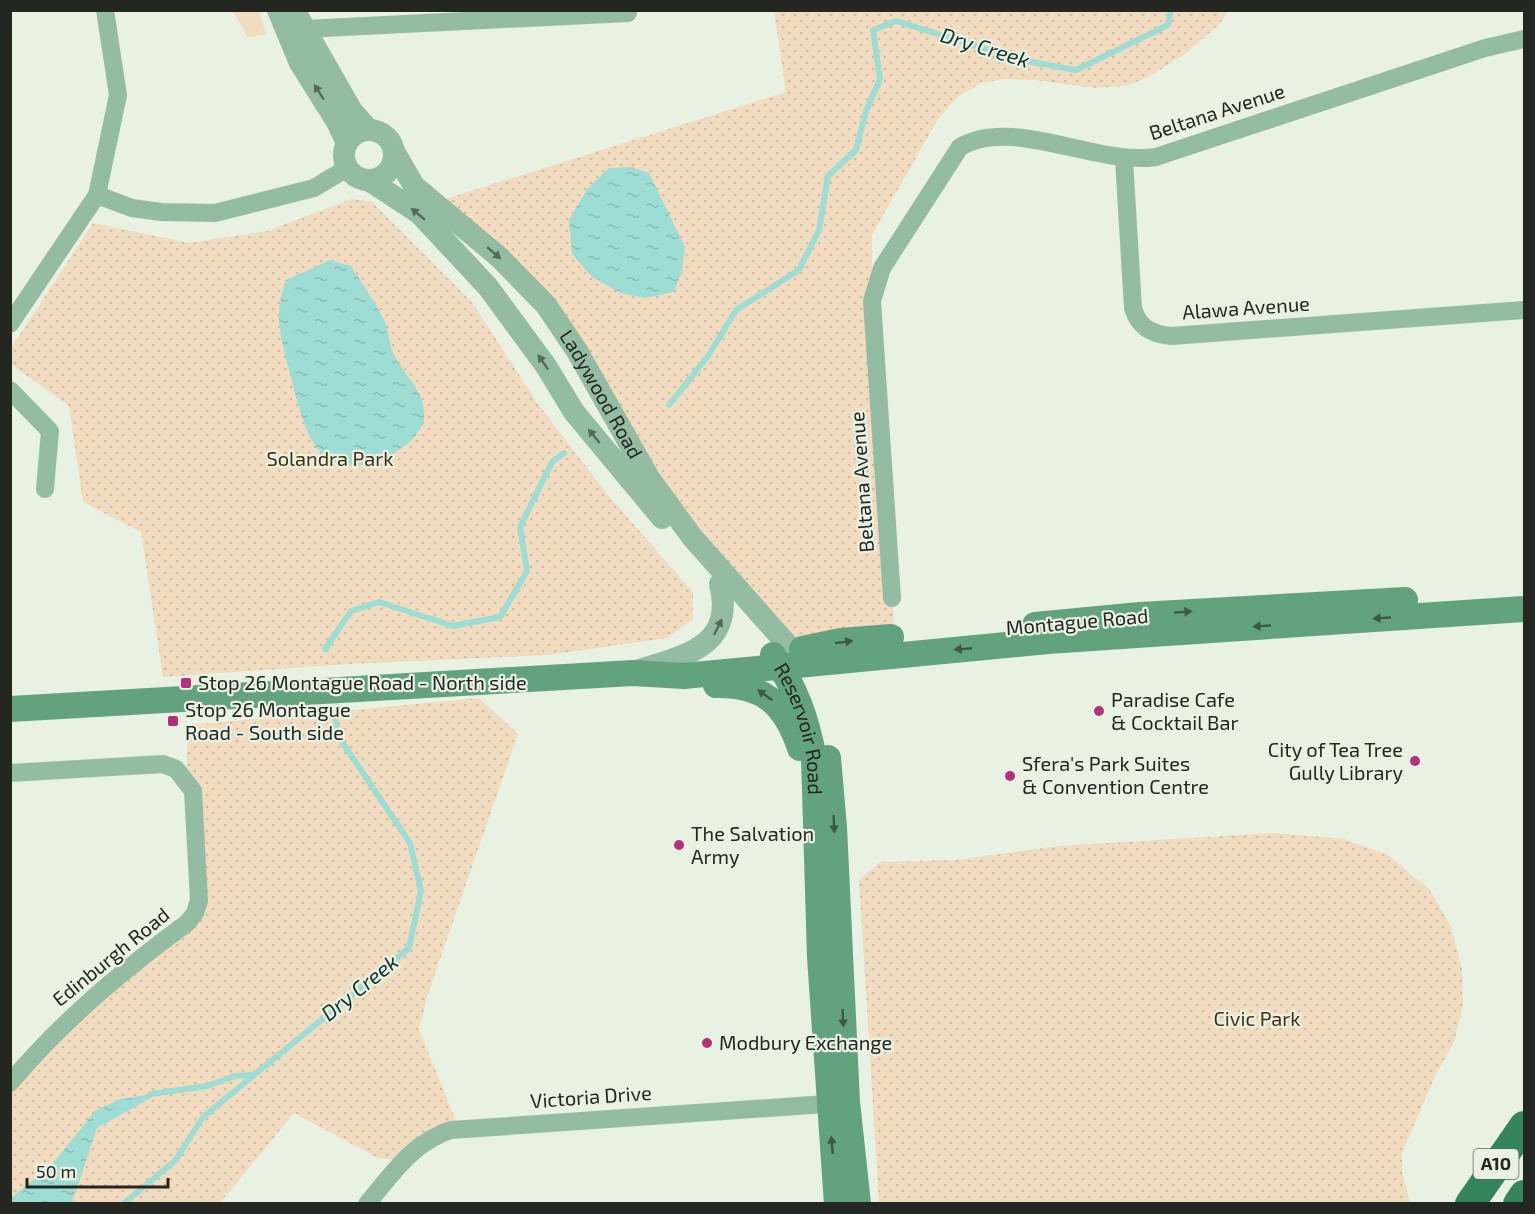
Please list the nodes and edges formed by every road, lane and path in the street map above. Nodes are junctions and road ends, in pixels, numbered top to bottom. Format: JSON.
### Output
{"nodes":[{"id":1,"x":105,"y":10,"type":"edge"},
{"id":2,"x":278,"y":10,"type":"edge"},
{"id":3,"x":628,"y":14,"type":"dead end"},
{"id":4,"x":296,"y":27,"type":"edge"},
{"id":5,"x":1524,"y":39,"type":"edge"},
{"id":6,"x":369,"y":130,"type":"junction"},
{"id":7,"x":347,"y":143,"type":"junction"},
{"id":8,"x":394,"y":153,"type":"junction"},
{"id":9,"x":1124,"y":159,"type":"junction"},
{"id":10,"x":347,"y":168,"type":"junction"},
{"id":11,"x":370,"y":181,"type":"junction"},
{"id":12,"x":97,"y":195,"type":"junction"},
{"id":13,"x":1524,"y":310,"type":"edge"},
{"id":14,"x":10,"y":324,"type":"edge"},
{"id":15,"x":10,"y":390,"type":"edge"},
{"id":16,"x":45,"y":489,"type":"dead end"},
{"id":17,"x":720,"y":584,"type":"junction"},
{"id":18,"x":1524,"y":595,"type":"edge"},
{"id":19,"x":892,"y":598,"type":"dead end"},
{"id":20,"x":1524,"y":609,"type":"edge"},
{"id":21,"x":787,"y":658,"type":"junction"},
{"id":22,"x":633,"y":672,"type":"junction"},
{"id":23,"x":10,"y":709,"type":"edge"},
{"id":24,"x":10,"y":773,"type":"edge"},
{"id":25,"x":819,"y":887,"type":"junction"},
{"id":26,"x":10,"y":1083,"type":"edge"},
{"id":27,"x":838,"y":1103,"type":"junction"},
{"id":28,"x":1524,"y":1126,"type":"edge"},
{"id":29,"x":1524,"y":1195,"type":"edge"},
{"id":30,"x":367,"y":1203,"type":"edge"},
{"id":31,"x":837,"y":1203,"type":"edge"},
{"id":32,"x":858,"y":1203,"type":"edge"},
{"id":33,"x":1470,"y":1203,"type":"edge"},
{"id":34,"x":1518,"y":1203,"type":"edge"}],
"edges":[{"from":1,"to":12,"type":"street"},
{"from":2,"to":4,"type":"street"},
{"from":3,"to":4,"type":"street"},
{"from":4,"to":6,"type":"street"},
{"from":7,"to":4,"type":"street","one_way":true},
{"from":5,"to":9,"type":"street","name":"Beltana Avenue"},
{"from":6,"to":7,"type":"street"},
{"from":6,"to":8,"type":"street"},
{"from":7,"to":10,"type":"street"},
{"from":8,"to":11,"type":"street"},
{"from":8,"to":21,"type":"street","name":"Ladywood Road","one_way":true},
{"from":9,"to":13,"type":"street","name":"Alawa Avenue"},
{"from":9,"to":19,"type":"street","name":"Beltana Avenue"},
{"from":10,"to":11,"type":"street"},
{"from":10,"to":12,"type":"street"},
{"from":17,"to":11,"type":"street","name":"Ladywood Road","one_way":true},
{"from":12,"to":14,"type":"street"},
{"from":15,"to":16,"type":"street"},
{"from":17,"to":21,"type":"street","name":"Ladywood Road"},
{"from":22,"to":17,"type":"street","one_way":true},
{"from":21,"to":18,"type":"main road","name":"Montague Road","one_way":true},
{"from":20,"to":21,"type":"main road","name":"Montague Road","one_way":true},
{"from":21,"to":22,"type":"main road","name":"Montague Road"},
{"from":21,"to":25,"type":"main road","name":"Reservoir Road"},
{"from":21,"to":27,"type":"main road","name":"Reservoir Road","one_way":true},
{"from":22,"to":23,"type":"main road","name":"Montague Road"},
{"from":25,"to":22,"type":"main road","one_way":true},
{"from":24,"to":26,"type":"street","name":"Edinburgh Road"},
{"from":25,"to":27,"type":"main road","name":"Reservoir Road"},
{"from":27,"to":30,"type":"street","name":"Victoria Drive"},
{"from":31,"to":27,"type":"main road","name":"Reservoir Road","one_way":true},
{"from":27,"to":32,"type":"main road","name":"Reservoir Road"},
{"from":28,"to":33,"type":"highway","number":"A10"},
{"from":29,"to":34,"type":"highway","number":"A10"}]}
